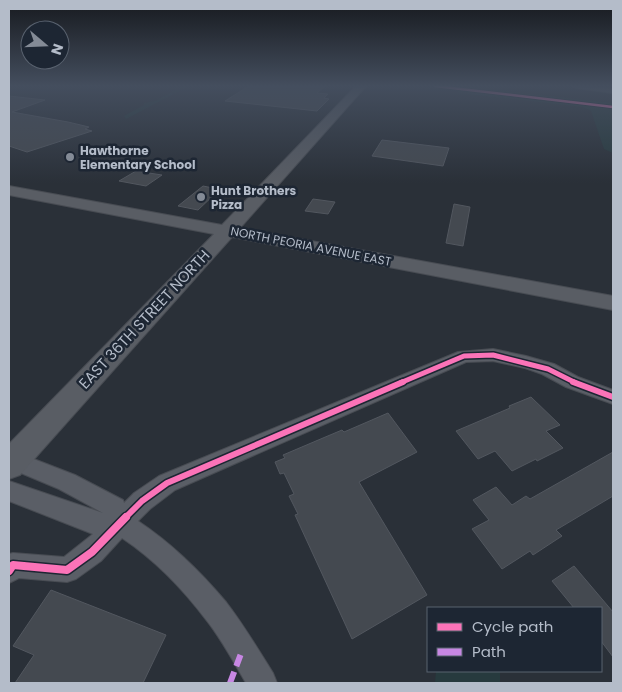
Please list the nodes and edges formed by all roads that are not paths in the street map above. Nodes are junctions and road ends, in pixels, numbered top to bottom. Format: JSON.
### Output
{"nodes":[{"id":1,"x":332,"y":118,"type":"edge"},
{"id":2,"x":9,"y":190,"type":"edge"},
{"id":3,"x":228,"y":231,"type":"junction"},
{"id":4,"x":613,"y":303,"type":"edge"},
{"id":5,"x":613,"y":397,"type":"edge"},
{"id":6,"x":11,"y":462,"type":"edge"},
{"id":7,"x":9,"y":490,"type":"edge"},
{"id":8,"x":121,"y":524,"type":"junction"},
{"id":9,"x":9,"y":571,"type":"edge"},
{"id":10,"x":264,"y":683,"type":"edge"}],
"edges":[{"from":1,"to":3,"type":"main road","name":"EAST 36TH STREET NORTH"},
{"from":2,"to":3,"type":"main road","name":"NORTH PEORIA AVENUE EAST"},
{"from":3,"to":4,"type":"main road","name":"NORTH PEORIA AVENUE EAST"},
{"from":3,"to":6,"type":"main road","name":"EAST 36TH STREET NORTH"},
{"from":5,"to":8,"type":"street"},
{"from":6,"to":8,"type":"street"},
{"from":7,"to":8,"type":"street"},
{"from":8,"to":9,"type":"street"},
{"from":8,"to":10,"type":"street"}]}
